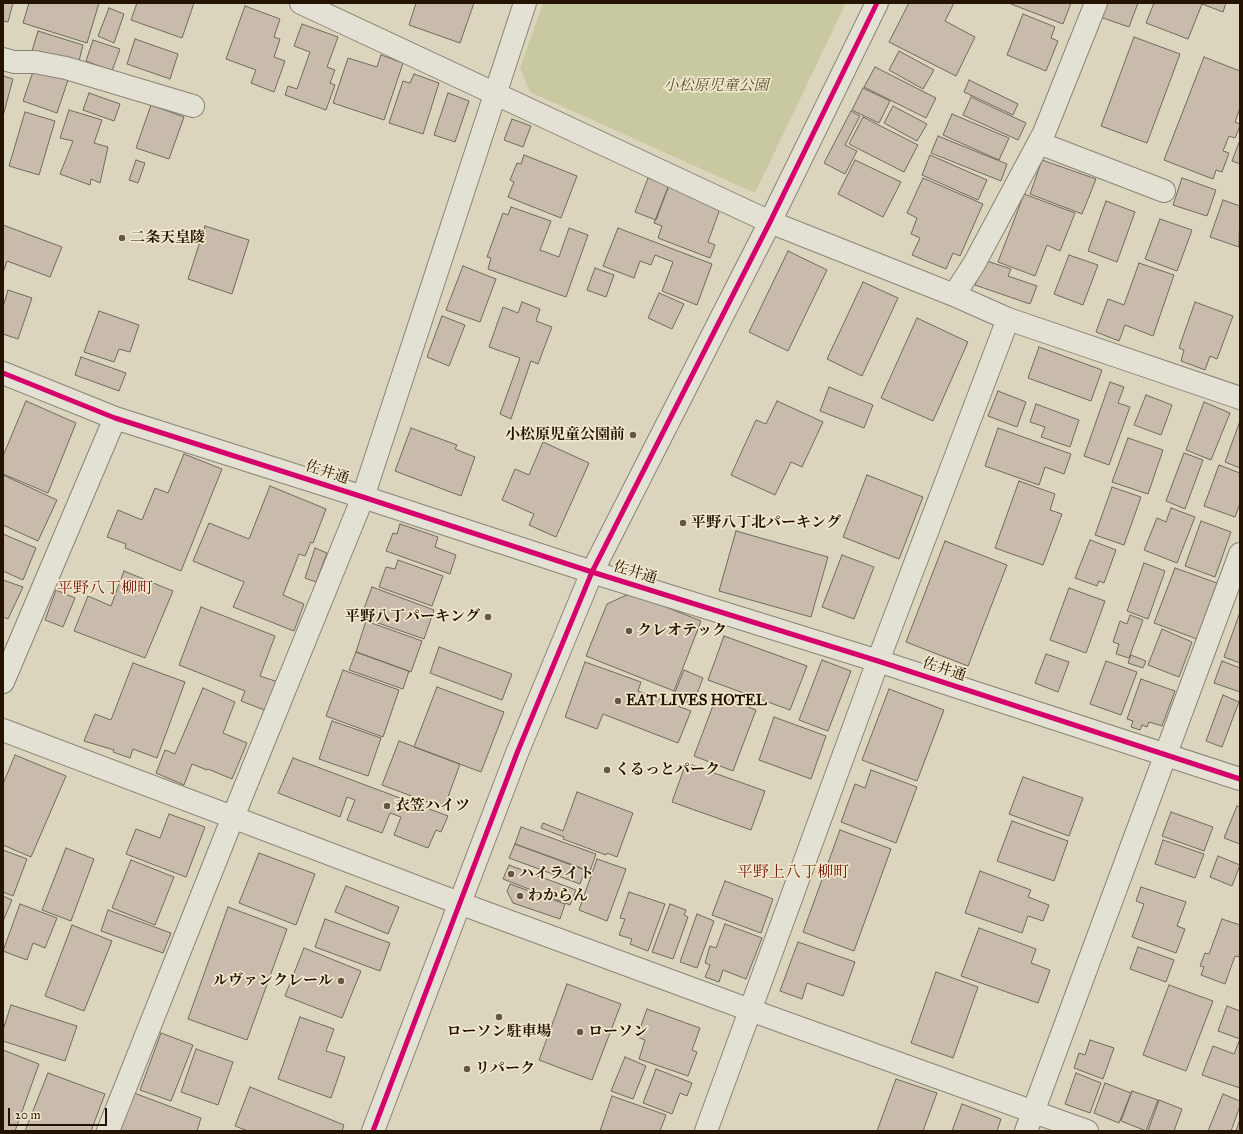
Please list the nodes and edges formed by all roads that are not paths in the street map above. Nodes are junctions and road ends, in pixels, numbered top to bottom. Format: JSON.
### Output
{"nodes":[{"id":1,"x":301,"y":3,"type":"edge"},
{"id":2,"x":525,"y":3,"type":"edge"},
{"id":3,"x":877,"y":3,"type":"edge"},
{"id":4,"x":1096,"y":3,"type":"edge"},
{"id":5,"x":3,"y":59,"type":"edge"},
{"id":6,"x":495,"y":93,"type":"junction"},
{"id":7,"x":193,"y":106,"type":"dead end"},
{"id":8,"x":1039,"y":143,"type":"junction"},
{"id":9,"x":1164,"y":191,"type":"dead end"},
{"id":10,"x":770,"y":222,"type":"junction"},
{"id":11,"x":954,"y":295,"type":"junction"},
{"id":12,"x":1008,"y":319,"type":"junction"},
{"id":13,"x":3,"y":373,"type":"edge"},
{"id":14,"x":1240,"y":398,"type":"edge"},
{"id":15,"x":115,"y":418,"type":"junction"},
{"id":16,"x":363,"y":497,"type":"junction"},
{"id":17,"x":1240,"y":554,"type":"edge"},
{"id":18,"x":592,"y":572,"type":"junction"},
{"id":19,"x":878,"y":661,"type":"junction"},
{"id":20,"x":3,"y":682,"type":"edge"},
{"id":21,"x":3,"y":730,"type":"edge"},
{"id":22,"x":1165,"y":755,"type":"junction"},
{"id":23,"x":1240,"y":779,"type":"edge"},
{"id":24,"x":233,"y":817,"type":"junction"},
{"id":25,"x":459,"y":903,"type":"junction"},
{"id":26,"x":750,"y":1010,"type":"junction"},
{"id":27,"x":1030,"y":1121,"type":"edge"},
{"id":28,"x":108,"y":1131,"type":"edge"},
{"id":29,"x":373,"y":1131,"type":"edge"},
{"id":30,"x":706,"y":1131,"type":"edge"},
{"id":31,"x":1087,"y":1131,"type":"edge"}],
"edges":[{"from":1,"to":6,"type":"street"},
{"from":2,"to":6,"type":"street"},
{"from":3,"to":10,"type":"street"},
{"from":4,"to":8,"type":"street"},
{"from":5,"to":7,"type":"street"},
{"from":6,"to":10,"type":"street"},
{"from":6,"to":16,"type":"street"},
{"from":8,"to":9,"type":"street"},
{"from":8,"to":11,"type":"street"},
{"from":10,"to":11,"type":"street"},
{"from":10,"to":18,"type":"street"},
{"from":11,"to":12,"type":"street"},
{"from":12,"to":14,"type":"street"},
{"from":12,"to":19,"type":"street"},
{"from":13,"to":15,"type":"street","name":"佐井通"},
{"from":15,"to":16,"type":"street","name":"佐井通"},
{"from":15,"to":20,"type":"street"},
{"from":16,"to":18,"type":"street","name":"佐井通"},
{"from":16,"to":24,"type":"street"},
{"from":17,"to":22,"type":"street"},
{"from":18,"to":19,"type":"street","name":"佐井通"},
{"from":18,"to":25,"type":"street"},
{"from":19,"to":22,"type":"street","name":"佐井通"},
{"from":19,"to":26,"type":"street"},
{"from":21,"to":24,"type":"street"},
{"from":22,"to":23,"type":"street","name":"佐井通"},
{"from":22,"to":27,"type":"street"},
{"from":24,"to":25,"type":"street"},
{"from":24,"to":28,"type":"street"},
{"from":25,"to":26,"type":"street"},
{"from":25,"to":29,"type":"street"},
{"from":26,"to":27,"type":"street"},
{"from":26,"to":30,"type":"street"},
{"from":27,"to":31,"type":"street"}]}
